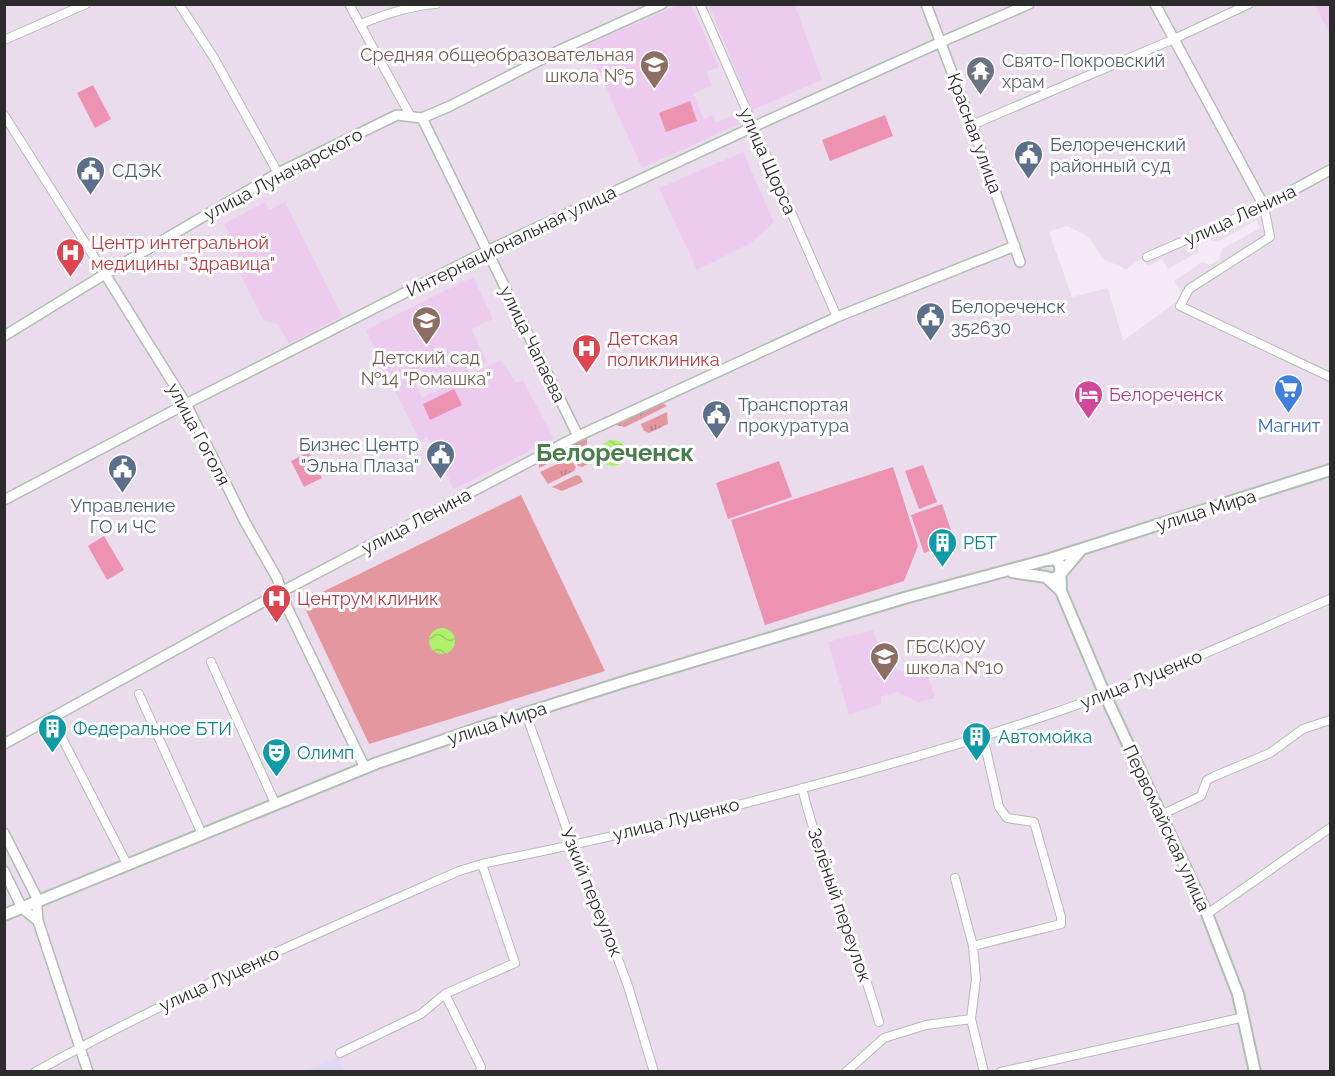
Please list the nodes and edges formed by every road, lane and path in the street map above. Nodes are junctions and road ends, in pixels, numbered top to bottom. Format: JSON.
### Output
{"nodes":[{"id":1,"x":86,"y":4,"type":"edge"},
{"id":2,"x":179,"y":4,"type":"edge"},
{"id":3,"x":349,"y":4,"type":"edge"},
{"id":4,"x":436,"y":4,"type":"edge"},
{"id":5,"x":662,"y":4,"type":"edge"},
{"id":6,"x":700,"y":4,"type":"edge"},
{"id":7,"x":926,"y":4,"type":"edge"},
{"id":8,"x":1029,"y":4,"type":"edge"},
{"id":9,"x":1155,"y":4,"type":"edge"},
{"id":10,"x":1249,"y":4,"type":"edge"},
{"id":11,"x":361,"y":24,"type":"junction"},
{"id":12,"x":1174,"y":39,"type":"junction"},
{"id":13,"x":4,"y":40,"type":"edge"},
{"id":14,"x":941,"y":42,"type":"junction"},
{"id":15,"x":4,"y":116,"type":"edge"},
{"id":16,"x":411,"y":117,"type":"junction"},
{"id":17,"x":422,"y":118,"type":"junction"},
{"id":18,"x":972,"y":125,"type":"junction"},
{"id":19,"x":753,"y":127,"type":"junction"},
{"id":20,"x":1330,"y":170,"type":"edge"},
{"id":21,"x":278,"y":173,"type":"junction"},
{"id":22,"x":1264,"y":206,"type":"junction"},
{"id":23,"x":1016,"y":249,"type":"junction"},
{"id":24,"x":487,"y":251,"type":"junction"},
{"id":25,"x":1148,"y":257,"type":"dead end"},
{"id":26,"x":1020,"y":262,"type":"dead end"},
{"id":27,"x":105,"y":274,"type":"junction"},
{"id":28,"x":837,"y":318,"type":"junction"},
{"id":29,"x":4,"y":336,"type":"edge"},
{"id":30,"x":1330,"y":377,"type":"edge"},
{"id":31,"x":186,"y":404,"type":"junction"},
{"id":32,"x":578,"y":436,"type":"junction"},
{"id":33,"x":1330,"y":470,"type":"edge"},
{"id":34,"x":4,"y":500,"type":"edge"},
{"id":35,"x":1082,"y":549,"type":"junction"},
{"id":36,"x":1050,"y":559,"type":"junction"},
{"id":37,"x":1002,"y":571,"type":"junction"},
{"id":38,"x":1062,"y":571,"type":"junction"},
{"id":39,"x":1046,"y":577,"type":"junction"},
{"id":40,"x":1061,"y":591,"type":"junction"},
{"id":41,"x":281,"y":592,"type":"junction"},
{"id":42,"x":1330,"y":599,"type":"edge"},
{"id":43,"x":211,"y":662,"type":"dead end"},
{"id":44,"x":139,"y":694,"type":"dead end"},
{"id":45,"x":1105,"y":695,"type":"junction"},
{"id":46,"x":526,"y":714,"type":"junction"},
{"id":47,"x":1330,"y":720,"type":"edge"},
{"id":48,"x":983,"y":736,"type":"junction"},
{"id":49,"x":62,"y":738,"type":"dead end"},
{"id":50,"x":4,"y":744,"type":"edge"},
{"id":51,"x":365,"y":768,"type":"junction"},
{"id":52,"x":802,"y":788,"type":"junction"},
{"id":53,"x":275,"y":803,"type":"junction"},
{"id":54,"x":1161,"y":814,"type":"junction"},
{"id":55,"x":1330,"y":828,"type":"edge"},
{"id":56,"x":4,"y":833,"type":"edge"},
{"id":57,"x":202,"y":834,"type":"junction"},
{"id":58,"x":572,"y":844,"type":"junction"},
{"id":59,"x":127,"y":864,"type":"junction"},
{"id":60,"x":482,"y":864,"type":"junction"},
{"id":61,"x":4,"y":871,"type":"edge"},
{"id":62,"x":955,"y":878,"type":"dead end"},
{"id":63,"x":37,"y":902,"type":"junction"},
{"id":64,"x":22,"y":908,"type":"junction"},
{"id":65,"x":1207,"y":914,"type":"junction"},
{"id":66,"x":4,"y":915,"type":"edge"},
{"id":67,"x":38,"y":921,"type":"junction"},
{"id":68,"x":973,"y":946,"type":"junction"},
{"id":69,"x":445,"y":994,"type":"junction"},
{"id":70,"x":1244,"y":1017,"type":"junction"},
{"id":71,"x":971,"y":1019,"type":"junction"},
{"id":72,"x":879,"y":1022,"type":"dead end"},
{"id":73,"x":81,"y":1047,"type":"junction"},
{"id":74,"x":340,"y":1053,"type":"dead end"},
{"id":75,"x":35,"y":1071,"type":"edge"},
{"id":76,"x":88,"y":1071,"type":"edge"},
{"id":77,"x":480,"y":1071,"type":"edge"},
{"id":78,"x":654,"y":1071,"type":"edge"},
{"id":79,"x":846,"y":1071,"type":"edge"},
{"id":80,"x":984,"y":1071,"type":"edge"},
{"id":81,"x":1001,"y":1071,"type":"edge"},
{"id":82,"x":1255,"y":1071,"type":"edge"}],
"edges":[{"from":1,"to":13,"type":"street"},
{"from":2,"to":21,"type":"street"},
{"from":3,"to":11,"type":"street"},
{"from":4,"to":11,"type":"street"},
{"from":5,"to":17,"type":"street"},
{"from":6,"to":19,"type":"street","name":"улица Щорса"},
{"from":7,"to":14,"type":"street","name":"Красная улица"},
{"from":8,"to":14,"type":"street","name":"Интернациональная улица"},
{"from":9,"to":12,"type":"street"},
{"from":10,"to":12,"type":"street"},
{"from":11,"to":16,"type":"street"},
{"from":12,"to":18,"type":"street"},
{"from":12,"to":22,"type":"street"},
{"from":14,"to":18,"type":"street","name":"Красная улица"},
{"from":14,"to":19,"type":"street","name":"Интернациональная улица"},
{"from":15,"to":27,"type":"street","name":"улица Гоголя"},
{"from":16,"to":17,"type":"street"},
{"from":16,"to":21,"type":"street","name":"улица Луначарского"},
{"from":17,"to":24,"type":"street","name":"улица Чапаева"},
{"from":18,"to":23,"type":"street","name":"Красная улица"},
{"from":19,"to":24,"type":"street","name":"Интернациональная улица"},
{"from":19,"to":28,"type":"street","name":"улица Щорса"},
{"from":20,"to":22,"type":"street","name":"улица Ленина"},
{"from":21,"to":27,"type":"street","name":"улица Луначарского"},
{"from":22,"to":25,"type":"street","name":"улица Ленина"},
{"from":22,"to":30,"type":"street"},
{"from":23,"to":26,"type":"street","name":"Красная улица"},
{"from":23,"to":28,"type":"street","name":"улица Ленина"},
{"from":24,"to":31,"type":"street","name":"Интернациональная улица"},
{"from":24,"to":32,"type":"street","name":"улица Чапаева"},
{"from":27,"to":29,"type":"street","name":"улица Луначарского"},
{"from":27,"to":31,"type":"street","name":"улица Гоголя"},
{"from":28,"to":32,"type":"street","name":"улица Ленина"},
{"from":31,"to":34,"type":"street","name":"Интернациональная улица"},
{"from":31,"to":41,"type":"street","name":"улица Гоголя"},
{"from":32,"to":41,"type":"street","name":"улица Ленина"},
{"from":33,"to":35,"type":"main road","name":"улица Мира"},
{"from":35,"to":36,"type":"main road","name":"улица Мира"},
{"from":35,"to":38,"type":"main road"},
{"from":36,"to":37,"type":"main road","name":"улица Мира"},
{"from":36,"to":38,"type":"main road"},
{"from":36,"to":39,"type":"main road"},
{"from":37,"to":39,"type":"main road","name":"улица Мира"},
{"from":37,"to":46,"type":"main road","name":"улица Мира"},
{"from":38,"to":39,"type":"main road"},
{"from":38,"to":40,"type":"main road","name":"Первомайская улица"},
{"from":39,"to":40,"type":"main road","name":"Первомайская улица"},
{"from":40,"to":45,"type":"main road","name":"Первомайская улица"},
{"from":41,"to":50,"type":"street","name":"улица Ленина"},
{"from":41,"to":51,"type":"street","name":"улица Гоголя"},
{"from":42,"to":45,"type":"street","name":"улица Луценко"},
{"from":43,"to":53,"type":"street"},
{"from":44,"to":57,"type":"street"},
{"from":45,"to":48,"type":"street","name":"улица Луценко"},
{"from":45,"to":54,"type":"main road","name":"Первомайская улица"},
{"from":46,"to":51,"type":"main road","name":"улица Мира"},
{"from":46,"to":58,"type":"street","name":"Узкий переулок"},
{"from":47,"to":54,"type":"street"},
{"from":48,"to":52,"type":"street","name":"улица Луценко"},
{"from":48,"to":68,"type":"street"},
{"from":49,"to":59,"type":"street"},
{"from":51,"to":53,"type":"main road","name":"улица Мира"},
{"from":52,"to":58,"type":"street","name":"улица Луценко"},
{"from":52,"to":72,"type":"street","name":"Зелёный переулок"},
{"from":53,"to":57,"type":"main road","name":"улица Мира"},
{"from":54,"to":65,"type":"main road","name":"Первомайская улица"},
{"from":55,"to":65,"type":"street"},
{"from":56,"to":63,"type":"street"},
{"from":57,"to":59,"type":"main road","name":"улица Мира"},
{"from":58,"to":60,"type":"street","name":"улица Луценко"},
{"from":58,"to":78,"type":"street","name":"Узкий переулок"},
{"from":59,"to":63,"type":"main road","name":"улица Мира"},
{"from":60,"to":69,"type":"street"},
{"from":60,"to":73,"type":"street","name":"улица Луценко"},
{"from":61,"to":64,"type":"street"},
{"from":62,"to":68,"type":"street"},
{"from":63,"to":64,"type":"main road","name":"улица Мира"},
{"from":63,"to":67,"type":"street"},
{"from":64,"to":66,"type":"main road","name":"улица Мира"},
{"from":64,"to":67,"type":"street"},
{"from":65,"to":70,"type":"main road","name":"Первомайская улица"},
{"from":67,"to":73,"type":"street"},
{"from":68,"to":71,"type":"street"},
{"from":69,"to":74,"type":"street"},
{"from":69,"to":77,"type":"street"},
{"from":70,"to":81,"type":"street"},
{"from":70,"to":82,"type":"main road","name":"Первомайская улица"},
{"from":71,"to":79,"type":"street"},
{"from":71,"to":80,"type":"street"},
{"from":73,"to":75,"type":"street","name":"улица Луценко"},
{"from":73,"to":76,"type":"street"}]}
